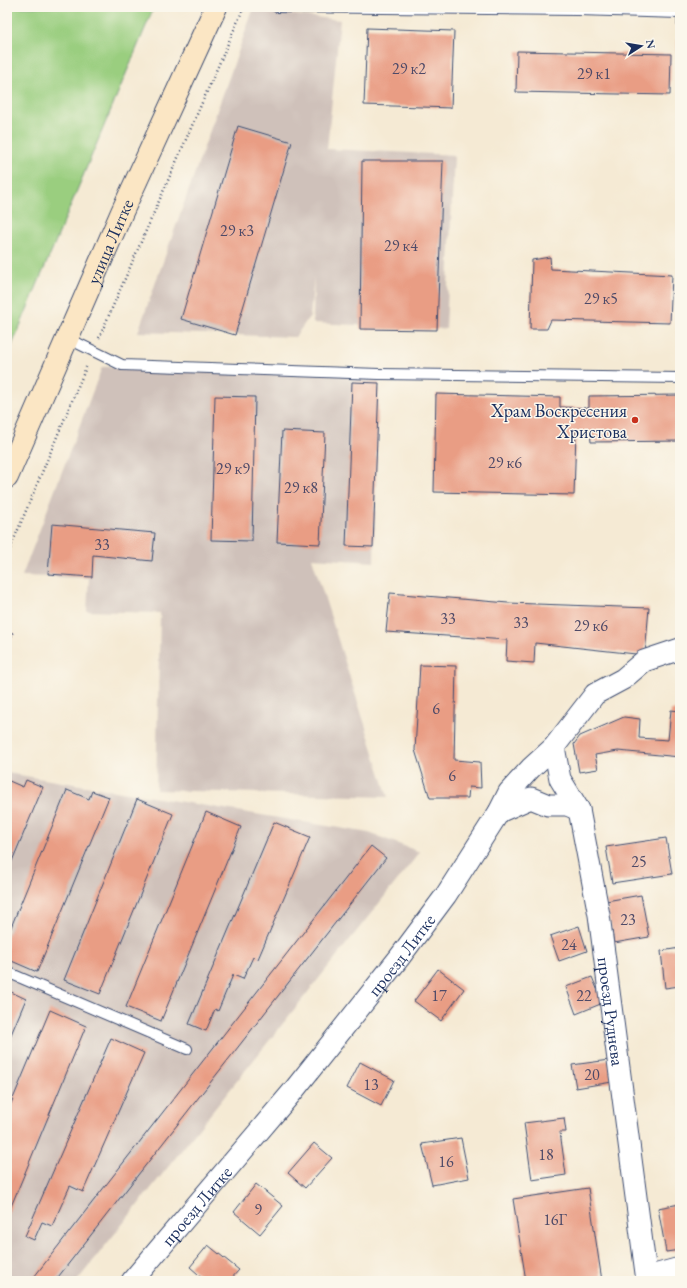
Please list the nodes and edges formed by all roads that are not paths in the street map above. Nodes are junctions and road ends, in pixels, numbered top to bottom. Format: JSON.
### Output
{"nodes":[{"id":1,"x":216,"y":7,"type":"edge"},
{"id":2,"x":277,"y":7,"type":"edge"},
{"id":3,"x":680,"y":13,"type":"edge"},
{"id":4,"x":68,"y":338,"type":"junction"},
{"id":5,"x":680,"y":378,"type":"edge"},
{"id":6,"x":7,"y":477,"type":"edge"},
{"id":7,"x":680,"y":649,"type":"edge"},
{"id":8,"x":554,"y":747,"type":"junction"},
{"id":9,"x":579,"y":810,"type":"junction"},
{"id":10,"x":499,"y":812,"type":"junction"},
{"id":11,"x":7,"y":972,"type":"edge"},
{"id":12,"x":187,"y":1049,"type":"dead end"},
{"id":13,"x":680,"y":1268,"type":"edge"},
{"id":14,"x":647,"y":1279,"type":"edge"},
{"id":15,"x":132,"y":1281,"type":"edge"}],
"edges":[{"from":1,"to":4,"type":"main road","name":"улица Литке"},
{"from":2,"to":3,"type":"lane"},
{"from":4,"to":5,"type":"lane"},
{"from":4,"to":6,"type":"main road","name":"улица Литке"},
{"from":7,"to":8,"type":"street","name":"проезд Литке"},
{"from":8,"to":9,"type":"street","name":"проезд Руднева"},
{"from":8,"to":10,"type":"street","name":"проезд Литке"},
{"from":9,"to":10,"type":"street"},
{"from":9,"to":14,"type":"street","name":"проезд Руднева"},
{"from":10,"to":15,"type":"street","name":"проезд Литке"},
{"from":11,"to":12,"type":"lane"},
{"from":13,"to":14,"type":"street"}]}
